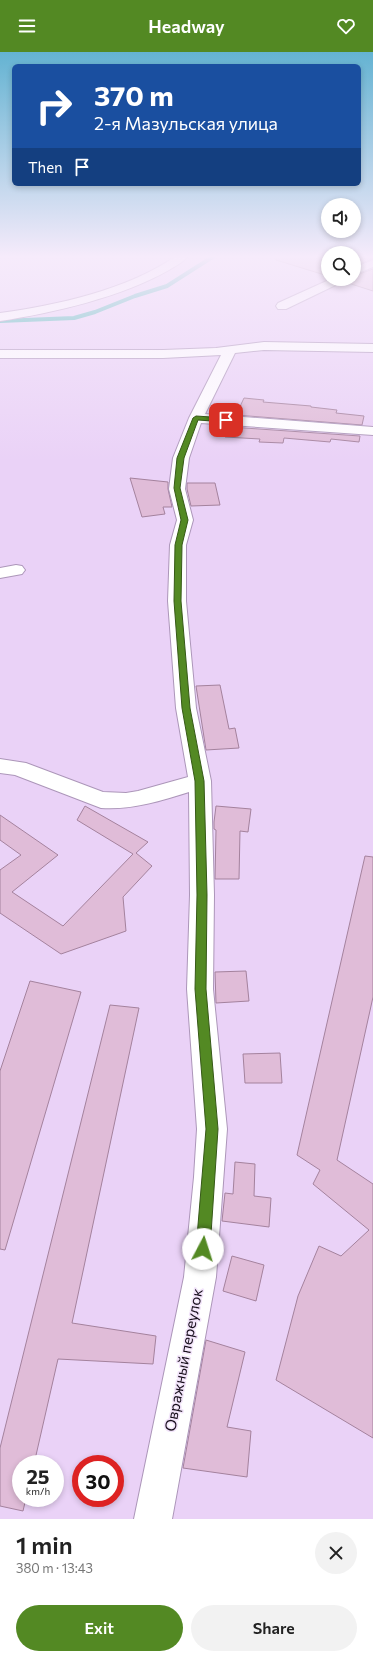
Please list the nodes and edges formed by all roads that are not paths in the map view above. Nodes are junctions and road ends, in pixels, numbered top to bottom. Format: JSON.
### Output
{"nodes":[{"id":1,"x":373,"y":348,"type":"edge"},
{"id":2,"x":230,"y":350,"type":"junction"},
{"id":3,"x":0,"y":354,"type":"edge"},
{"id":4,"x":196,"y":418,"type":"junction"},
{"id":5,"x":373,"y":431,"type":"edge"},
{"id":6,"x":0,"y":766,"type":"edge"},
{"id":7,"x":200,"y":781,"type":"junction"},
{"id":8,"x":153,"y":1519,"type":"edge"}],
"edges":[{"from":1,"to":2,"type":"street"},
{"from":2,"to":3,"type":"street"},
{"from":2,"to":4,"type":"street","name":"Овражный переулок"},
{"from":4,"to":5,"type":"street"},
{"from":4,"to":7,"type":"street","name":"Овражный переулок"},
{"from":6,"to":7,"type":"street"},
{"from":7,"to":8,"type":"street","name":"Овражный переулок"}]}
